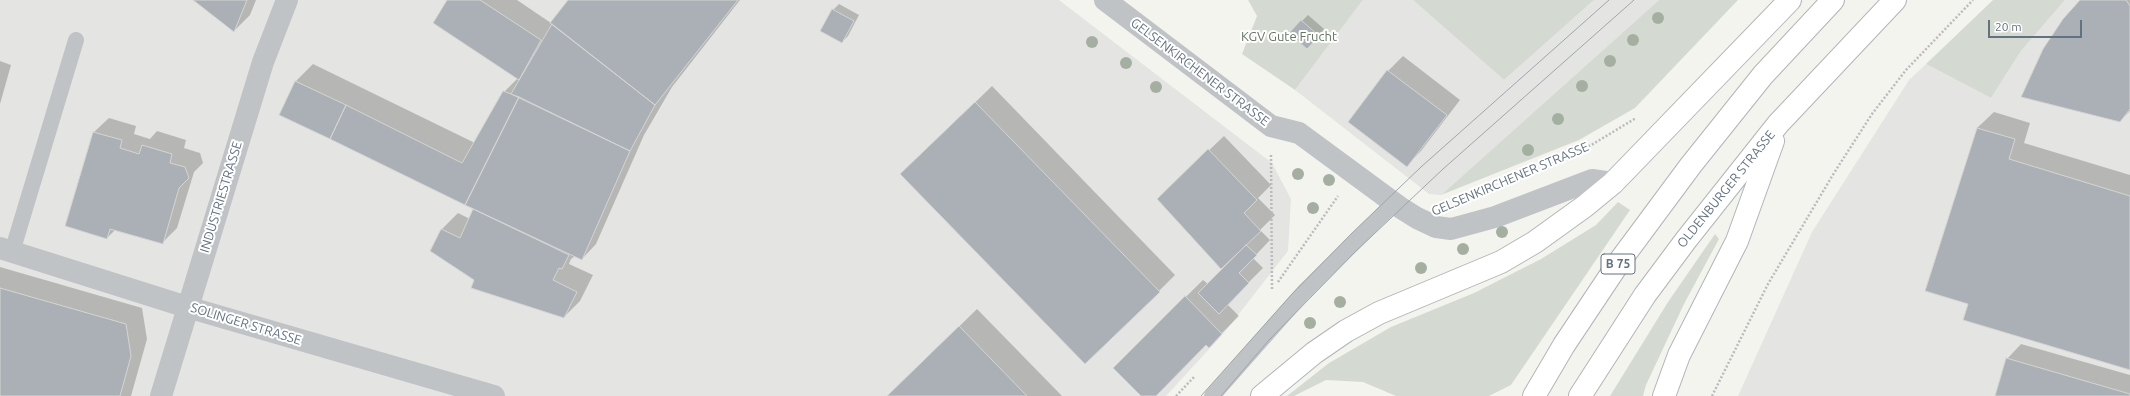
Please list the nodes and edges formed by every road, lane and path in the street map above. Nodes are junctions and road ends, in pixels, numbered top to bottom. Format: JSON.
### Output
{"nodes":[{"id":1,"x":288,"y":0,"type":"edge"},
{"id":2,"x":1105,"y":0,"type":"edge"},
{"id":3,"x":1790,"y":0,"type":"edge"},
{"id":4,"x":1833,"y":0,"type":"edge"},
{"id":5,"x":1894,"y":0,"type":"edge"},
{"id":6,"x":1973,"y":0,"type":"edge"},
{"id":7,"x":76,"y":40,"type":"dead end"},
{"id":8,"x":1637,"y":117,"type":"dead end"},
{"id":9,"x":1778,"y":124,"type":"junction"},
{"id":10,"x":1271,"y":126,"type":"junction"},
{"id":11,"x":1537,"y":170,"type":"dead end"},
{"id":12,"x":1354,"y":173,"type":"junction"},
{"id":13,"x":1613,"y":183,"type":"junction"},
{"id":14,"x":1394,"y":203,"type":"junction"},
{"id":15,"x":6,"y":250,"type":"edge"},
{"id":16,"x":1272,"y":289,"type":"junction"},
{"id":17,"x":1267,"y":295,"type":"dead end"},
{"id":18,"x":187,"y":307,"type":"junction"},
{"id":19,"x":1196,"y":374,"type":"dead end"},
{"id":20,"x":161,"y":396,"type":"edge"},
{"id":21,"x":494,"y":396,"type":"edge"},
{"id":22,"x":1176,"y":396,"type":"edge"},
{"id":23,"x":1212,"y":396,"type":"edge"},
{"id":24,"x":1262,"y":396,"type":"edge"},
{"id":25,"x":1534,"y":396,"type":"edge"},
{"id":26,"x":1580,"y":396,"type":"edge"},
{"id":27,"x":1664,"y":396,"type":"edge"},
{"id":28,"x":1712,"y":396,"type":"edge"}],
"edges":[{"from":1,"to":18,"type":"street","name":"INDUSTRIESTRASSE"},
{"from":2,"to":10,"type":"street","name":"GELSENKIRCHENER STRASSE"},
{"from":3,"to":13,"type":"highway"},
{"from":4,"to":25,"type":"highway","number":"B 75"},
{"from":5,"to":9,"type":"highway","name":"OLDENBURGER STRASSE"},
{"from":6,"to":28,"type":"path"},
{"from":7,"to":15,"type":"lane"},
{"from":8,"to":11,"type":"path","name":"GELSENKIRCHENER STRASSE"},
{"from":9,"to":26,"type":"highway","name":"OLDENBURGER STRASSE"},
{"from":9,"to":27,"type":"highway"},
{"from":10,"to":12,"type":"street","name":"GELSENKIRCHENER STRASSE"},
{"from":10,"to":16,"type":"path"},
{"from":12,"to":14,"type":"street","name":"GELSENKIRCHENER STRASSE"},
{"from":12,"to":16,"type":"path"},
{"from":13,"to":14,"type":"street","name":"GELSENKIRCHENER STRASSE"},
{"from":13,"to":24,"type":"highway"},
{"from":14,"to":23,"type":"lane"},
{"from":15,"to":18,"type":"street","name":"SOLINGER STRASSE"},
{"from":16,"to":17,"type":"path"},
{"from":18,"to":20,"type":"street","name":"INDUSTRIESTRASSE"},
{"from":18,"to":21,"type":"street","name":"SOLINGER STRASSE"},
{"from":19,"to":22,"type":"path"}]}
